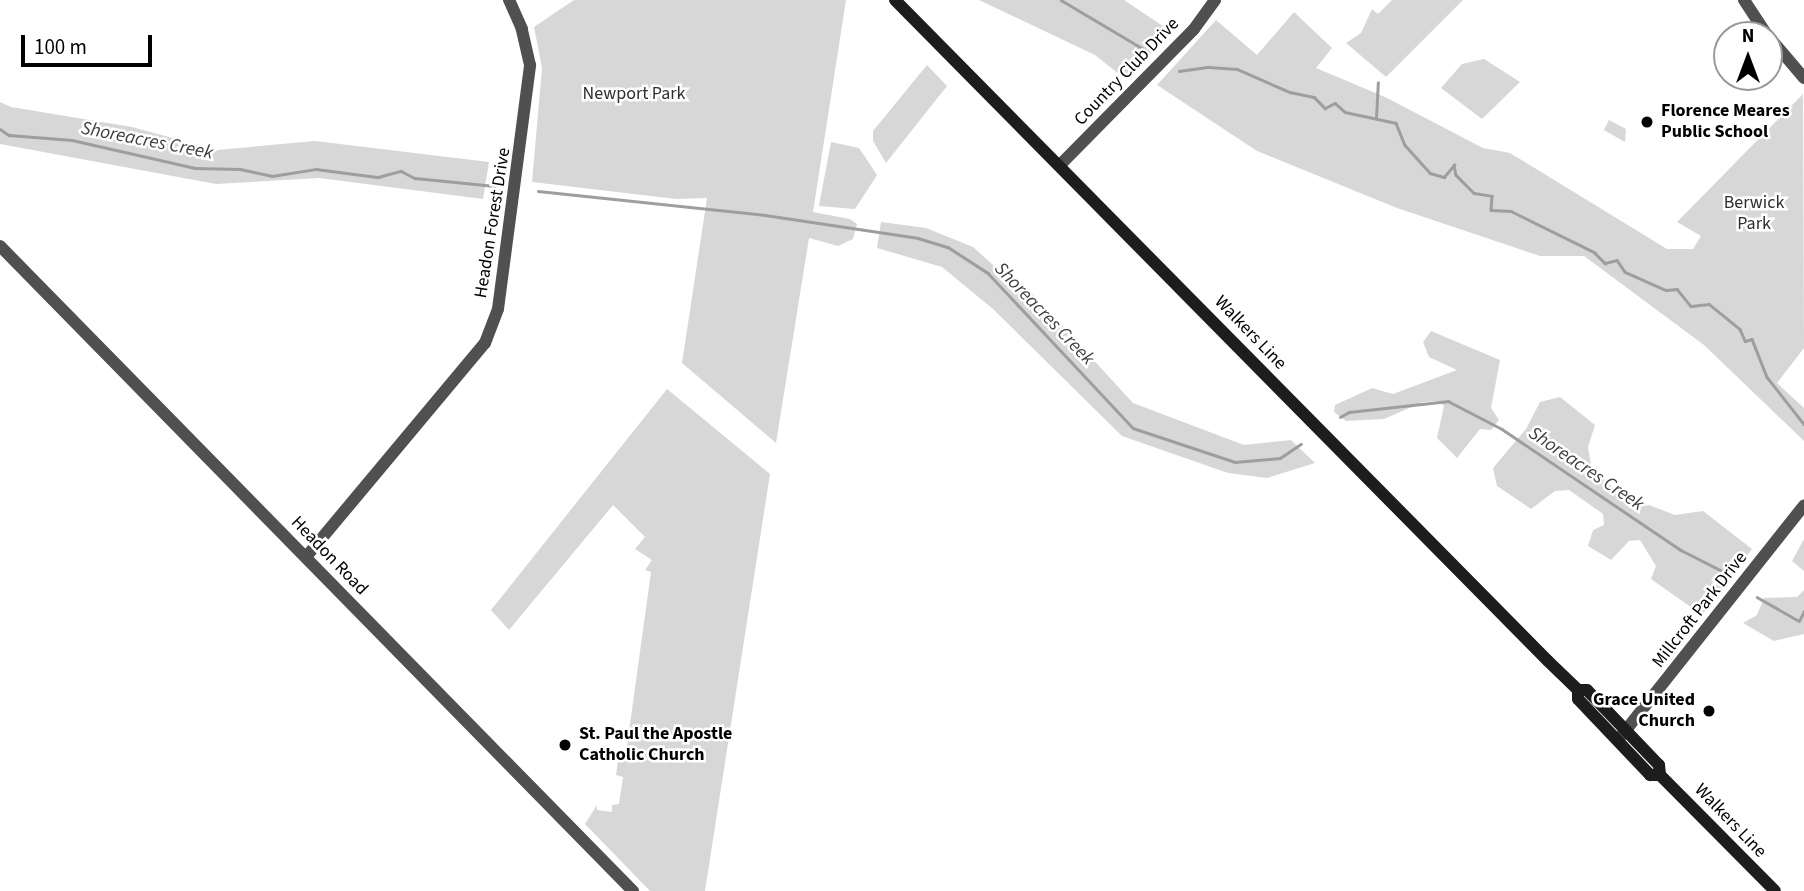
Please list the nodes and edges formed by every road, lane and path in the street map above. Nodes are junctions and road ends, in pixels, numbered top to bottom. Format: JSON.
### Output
{"nodes":[{"id":1,"x":509,"y":0,"type":"edge"},
{"id":2,"x":895,"y":0,"type":"edge"},
{"id":3,"x":1215,"y":0,"type":"edge"},
{"id":4,"x":1744,"y":0,"type":"edge"},
{"id":5,"x":1758,"y":21,"type":"edge"},
{"id":6,"x":1783,"y":54,"type":"edge"},
{"id":7,"x":1804,"y":78,"type":"edge"},
{"id":8,"x":1060,"y":165,"type":"junction"},
{"id":9,"x":0,"y":246,"type":"edge"},
{"id":10,"x":1804,"y":505,"type":"edge"},
{"id":11,"x":306,"y":557,"type":"junction"},
{"id":12,"x":1578,"y":690,"type":"junction"},
{"id":13,"x":1624,"y":733,"type":"junction"},
{"id":14,"x":1660,"y":775,"type":"junction"},
{"id":15,"x":632,"y":891,"type":"edge"},
{"id":16,"x":1774,"y":891,"type":"edge"}],
"edges":[{"from":1,"to":11,"type":"street","name":"Headon Forest Drive"},
{"from":2,"to":8,"type":"main road","name":"Walkers Line"},
{"from":3,"to":8,"type":"street","name":"Country Club Drive"},
{"from":4,"to":5,"type":"street"},
{"from":6,"to":7,"type":"street"},
{"from":8,"to":12,"type":"main road","name":"Walkers Line"},
{"from":9,"to":11,"type":"street","name":"Headon Road"},
{"from":10,"to":13,"type":"street","name":"Millcroft Park Drive"},
{"from":11,"to":15,"type":"street","name":"Headon Road"},
{"from":12,"to":13,"type":"main road","name":"Walkers Line"},
{"from":12,"to":14,"type":"main road","name":"Walkers Line"},
{"from":13,"to":14,"type":"main road","name":"Walkers Line"},
{"from":14,"to":16,"type":"main road","name":"Walkers Line"}]}
